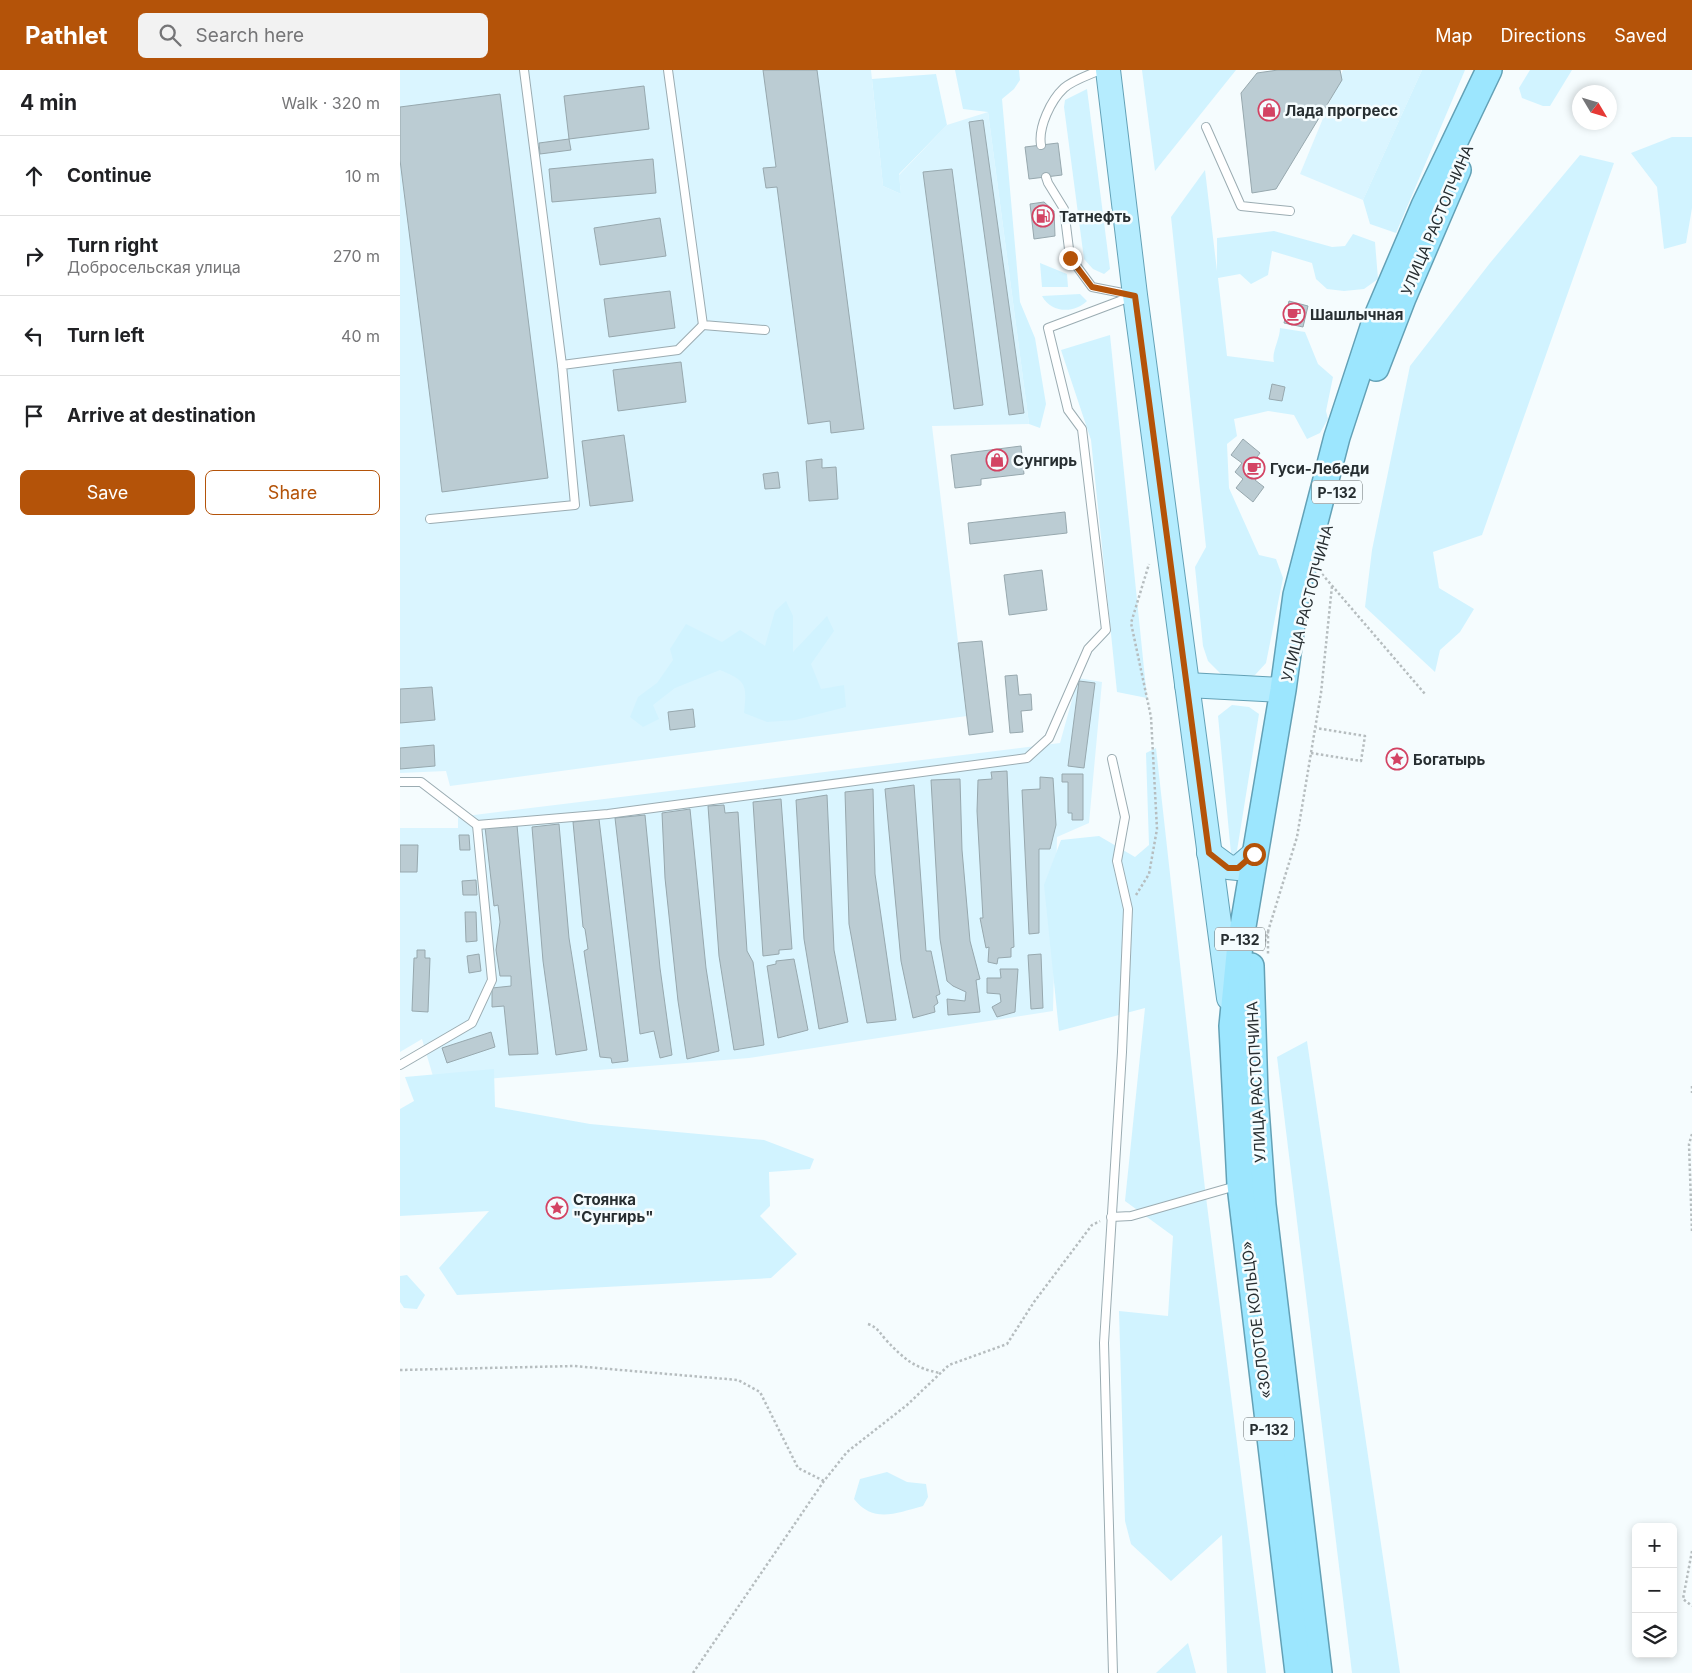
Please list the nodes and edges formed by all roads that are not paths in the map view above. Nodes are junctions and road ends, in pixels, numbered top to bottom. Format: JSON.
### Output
{"nodes":[{"id":1,"x":524,"y":70,"type":"edge"},
{"id":2,"x":668,"y":70,"type":"edge"},
{"id":3,"x":1100,"y":70,"type":"edge"},
{"id":4,"x":1108,"y":70,"type":"edge"},
{"id":5,"x":1489,"y":70,"type":"edge"},
{"id":6,"x":1507,"y":70,"type":"edge"},
{"id":7,"x":1206,"y":127,"type":"dead end"},
{"id":8,"x":1041,"y":145,"type":"dead end"},
{"id":9,"x":1046,"y":177,"type":"dead end"},
{"id":10,"x":1290,"y":211,"type":"dead end"},
{"id":11,"x":1135,"y":296,"type":"junction"},
{"id":12,"x":703,"y":325,"type":"junction"},
{"id":13,"x":765,"y":330,"type":"dead end"},
{"id":14,"x":562,"y":366,"type":"junction"},
{"id":15,"x":430,"y":519,"type":"dead end"},
{"id":16,"x":1187,"y":685,"type":"junction"},
{"id":17,"x":1283,"y":690,"type":"junction"},
{"id":18,"x":1112,"y":759,"type":"dead end"},
{"id":19,"x":400,"y":782,"type":"edge"},
{"id":20,"x":478,"y":825,"type":"junction"},
{"id":21,"x":1209,"y":853,"type":"junction"},
{"id":22,"x":1254,"y":854,"type":"junction"},
{"id":23,"x":1232,"y":1026,"type":"junction"},
{"id":24,"x":400,"y":1064,"type":"edge"},
{"id":25,"x":1240,"y":1185,"type":"junction"},
{"id":26,"x":1111,"y":1217,"type":"junction"},
{"id":27,"x":1276,"y":1310,"type":"joint"},
{"id":28,"x":1113,"y":1673,"type":"edge"},
{"id":29,"x":1298,"y":1673,"type":"edge"},
{"id":30,"x":1319,"y":1673,"type":"edge"}],
"edges":[{"from":1,"to":14,"type":"lane"},
{"from":2,"to":12,"type":"lane"},
{"from":3,"to":8,"type":"lane"},
{"from":4,"to":11,"type":"main road"},
{"from":5,"to":17,"type":"highway","name":"УЛИЦА РАСТОПЧИНА","number":"Р-132"},
{"from":6,"to":17,"type":"highway","name":"УЛИЦА РАСТОПЧИНА","number":"Р-132"},
{"from":7,"to":10,"type":"lane"},
{"from":9,"to":11,"type":"lane"},
{"from":11,"to":16,"type":"main road"},
{"from":11,"to":20,"type":"lane"},
{"from":12,"to":13,"type":"lane"},
{"from":12,"to":14,"type":"lane"},
{"from":14,"to":15,"type":"lane"},
{"from":16,"to":17,"type":"main road"},
{"from":16,"to":21,"type":"main road"},
{"from":17,"to":22,"type":"highway","name":"УЛИЦА РАСТОПЧИНА","number":"Р-132"},
{"from":18,"to":26,"type":"lane"},
{"from":19,"to":20,"type":"lane"},
{"from":20,"to":24,"type":"lane"},
{"from":21,"to":22,"type":"main road"},
{"from":21,"to":23,"type":"main road"},
{"from":22,"to":23,"type":"highway","name":"УЛИЦА РАСТОПЧИНА","number":"Р-132"},
{"from":22,"to":27,"type":"highway","name":"УЛИЦА РАСТОПЧИНА","number":"Р-132"},
{"from":23,"to":25,"type":"highway","name":"«ЗОЛОТОЕ КОЛЬЦО»","number":"Р-132"},
{"from":25,"to":26,"type":"lane"},
{"from":25,"to":29,"type":"highway","name":"«ЗОЛОТОЕ КОЛЬЦО»","number":"Р-132"},
{"from":26,"to":28,"type":"lane"},
{"from":27,"to":30,"type":"highway","name":"«ЗОЛОТОЕ КОЛЬЦО»","number":"Р-132"}]}
